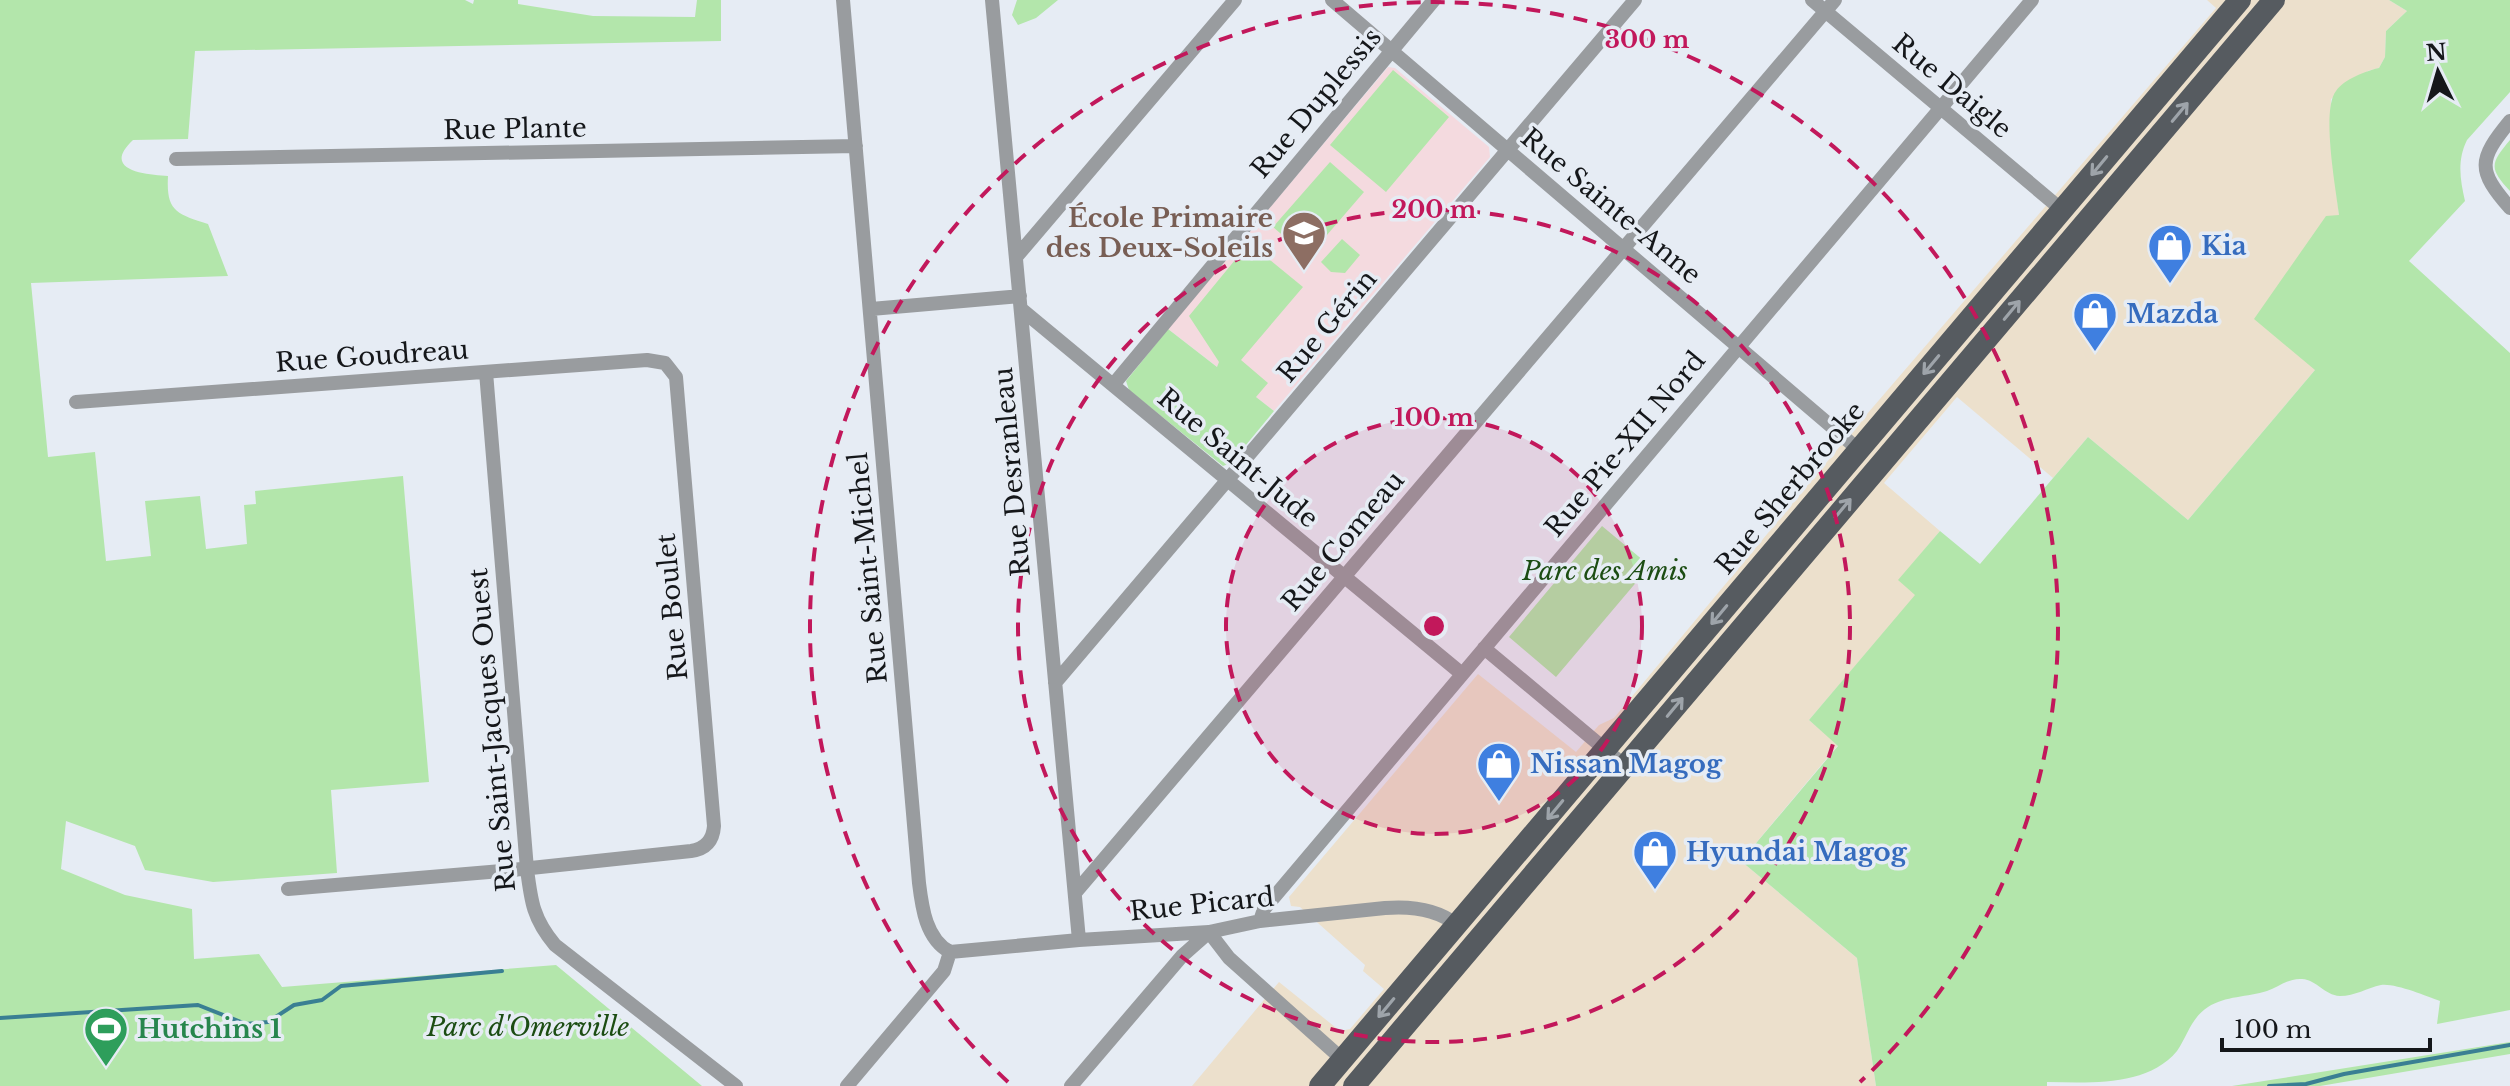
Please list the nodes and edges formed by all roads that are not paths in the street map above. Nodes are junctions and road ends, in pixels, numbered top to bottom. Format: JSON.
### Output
{"nodes":[{"id":1,"x":843,"y":0,"type":"edge"},
{"id":2,"x":992,"y":0,"type":"edge"},
{"id":3,"x":1235,"y":0,"type":"edge"},
{"id":4,"x":1332,"y":0,"type":"edge"},
{"id":5,"x":1434,"y":0,"type":"edge"},
{"id":6,"x":1635,"y":0,"type":"edge"},
{"id":7,"x":1812,"y":0,"type":"edge"},
{"id":8,"x":2032,"y":0,"type":"edge"},
{"id":9,"x":2240,"y":0,"type":"edge"},
{"id":10,"x":2274,"y":0,"type":"edge"},
{"id":11,"x":1830,"y":6,"type":"edge"},
{"id":12,"x":1392,"y":49,"type":"junction"},
{"id":13,"x":1941,"y":108,"type":"junction"},
{"id":14,"x":2510,"y":121,"type":"edge"},
{"id":15,"x":856,"y":146,"type":"junction"},
{"id":16,"x":1507,"y":150,"type":"junction"},
{"id":17,"x":176,"y":159,"type":"dead end"},
{"id":18,"x":2510,"y":208,"type":"edge"},
{"id":19,"x":2062,"y":210,"type":"junction"},
{"id":20,"x":1623,"y":248,"type":"junction"},
{"id":21,"x":1017,"y":256,"type":"junction"},
{"id":22,"x":1021,"y":303,"type":"junction"},
{"id":23,"x":871,"y":309,"type":"junction"},
{"id":24,"x":1738,"y":346,"type":"junction"},
{"id":25,"x":670,"y":367,"type":"joint"},
{"id":26,"x":486,"y":372,"type":"junction"},
{"id":27,"x":1113,"y":385,"type":"junction"},
{"id":28,"x":76,"y":402,"type":"dead end"},
{"id":29,"x":1859,"y":450,"type":"junction"},
{"id":30,"x":1227,"y":481,"type":"junction"},
{"id":31,"x":1344,"y":578,"type":"junction"},
{"id":32,"x":1484,"y":648,"type":"junction"},
{"id":33,"x":1462,"y":674,"type":"junction"},
{"id":34,"x":1055,"y":683,"type":"junction"},
{"id":35,"x":1606,"y":750,"type":"junction"},
{"id":36,"x":1625,"y":766,"type":"junction"},
{"id":37,"x":527,"y":869,"type":"junction"},
{"id":38,"x":288,"y":889,"type":"dead end"},
{"id":39,"x":1075,"y":893,"type":"junction"},
{"id":40,"x":1260,"y":921,"type":"junction"},
{"id":41,"x":1457,"y":925,"type":"junction"},
{"id":42,"x":1209,"y":932,"type":"junction"},
{"id":43,"x":1079,"y":940,"type":"junction"},
{"id":44,"x":950,"y":952,"type":"junction"},
{"id":45,"x":1342,"y":1059,"type":"junction"},
{"id":46,"x":736,"y":1086,"type":"edge"},
{"id":47,"x":847,"y":1086,"type":"edge"},
{"id":48,"x":1071,"y":1086,"type":"edge"},
{"id":49,"x":1320,"y":1086,"type":"edge"},
{"id":50,"x":1354,"y":1086,"type":"edge"}],
"edges":[{"from":1,"to":15,"type":"street","name":"Rue Saint-Michel"},
{"from":2,"to":21,"type":"street","name":"Rue Desranleau"},
{"from":3,"to":21,"type":"street"},
{"from":4,"to":12,"type":"street","name":"Rue Sainte-Anne"},
{"from":5,"to":12,"type":"street","name":"Rue Duplessis"},
{"from":6,"to":16,"type":"street","name":"Rue Gérin"},
{"from":7,"to":11,"type":"street","name":"Rue Daigle"},
{"from":8,"to":13,"type":"street","name":"Rue Pie-XII Nord"},
{"from":9,"to":19,"type":"main road","name":"Rue Sherbrooke","one_way":true},
{"from":36,"to":10,"type":"main road","name":"Rue Sherbrooke","one_way":true},
{"from":11,"to":13,"type":"street","name":"Rue Daigle"},
{"from":11,"to":20,"type":"street","name":"Rue Comeau"},
{"from":12,"to":16,"type":"street","name":"Rue Sainte-Anne"},
{"from":12,"to":27,"type":"street","name":"Rue Duplessis"},
{"from":13,"to":19,"type":"street","name":"Rue Daigle"},
{"from":13,"to":24,"type":"street","name":"Rue Pie-XII Nord"},
{"from":14,"to":18,"type":"street"},
{"from":15,"to":17,"type":"street","name":"Rue Plante"},
{"from":15,"to":23,"type":"street","name":"Rue Saint-Michel"},
{"from":16,"to":20,"type":"street","name":"Rue Sainte-Anne"},
{"from":16,"to":30,"type":"street","name":"Rue Gérin"},
{"from":19,"to":29,"type":"main road","name":"Rue Sherbrooke","one_way":true},
{"from":20,"to":24,"type":"street","name":"Rue Sainte-Anne"},
{"from":20,"to":31,"type":"street","name":"Rue Comeau"},
{"from":21,"to":22,"type":"street","name":"Rue Desranleau"},
{"from":22,"to":23,"type":"street"},
{"from":22,"to":27,"type":"street","name":"Rue Saint-Jude"},
{"from":22,"to":34,"type":"street","name":"Rue Desranleau"},
{"from":23,"to":44,"type":"street","name":"Rue Saint-Michel"},
{"from":24,"to":29,"type":"street","name":"Rue Sainte-Anne"},
{"from":24,"to":32,"type":"street","name":"Rue Pie-XII Nord"},
{"from":25,"to":26,"type":"street","name":"Rue Goudreau"},
{"from":25,"to":37,"type":"street","name":"Rue Boulet"},
{"from":26,"to":28,"type":"street","name":"Rue Goudreau"},
{"from":26,"to":37,"type":"street","name":"Rue Saint-Jacques Ouest"},
{"from":27,"to":30,"type":"street","name":"Rue Saint-Jude"},
{"from":29,"to":35,"type":"main road","name":"Rue Sherbrooke","one_way":true},
{"from":30,"to":31,"type":"street","name":"Rue Saint-Jude"},
{"from":30,"to":34,"type":"street","name":"Rue Gérin"},
{"from":31,"to":33,"type":"street","name":"Rue Saint-Jude"},
{"from":31,"to":39,"type":"street","name":"Rue Comeau"},
{"from":32,"to":33,"type":"street","name":"Rue Pie-XII Nord"},
{"from":32,"to":35,"type":"street"},
{"from":33,"to":40,"type":"street","name":"Rue Pie-XII Nord"},
{"from":34,"to":39,"type":"street","name":"Rue Desranleau"},
{"from":35,"to":36,"type":"street"},
{"from":35,"to":41,"type":"main road","name":"Rue Sherbrooke","one_way":true},
{"from":36,"to":50,"type":"main road","name":"Rue Sherbrooke"},
{"from":37,"to":38,"type":"street"},
{"from":37,"to":46,"type":"street","name":"Rue Saint-Jacques Ouest"},
{"from":39,"to":43,"type":"street","name":"Rue Desranleau"},
{"from":40,"to":41,"type":"street","name":"Rue Picard"},
{"from":40,"to":42,"type":"street","name":"Rue Picard"},
{"from":41,"to":45,"type":"main road","name":"Rue Sherbrooke","one_way":true},
{"from":42,"to":43,"type":"street","name":"Rue Picard"},
{"from":42,"to":45,"type":"street"},
{"from":42,"to":48,"type":"street"},
{"from":43,"to":44,"type":"street","name":"Rue Picard"},
{"from":44,"to":47,"type":"street"},
{"from":45,"to":49,"type":"main road","name":"Rue Sherbrooke"}]}
